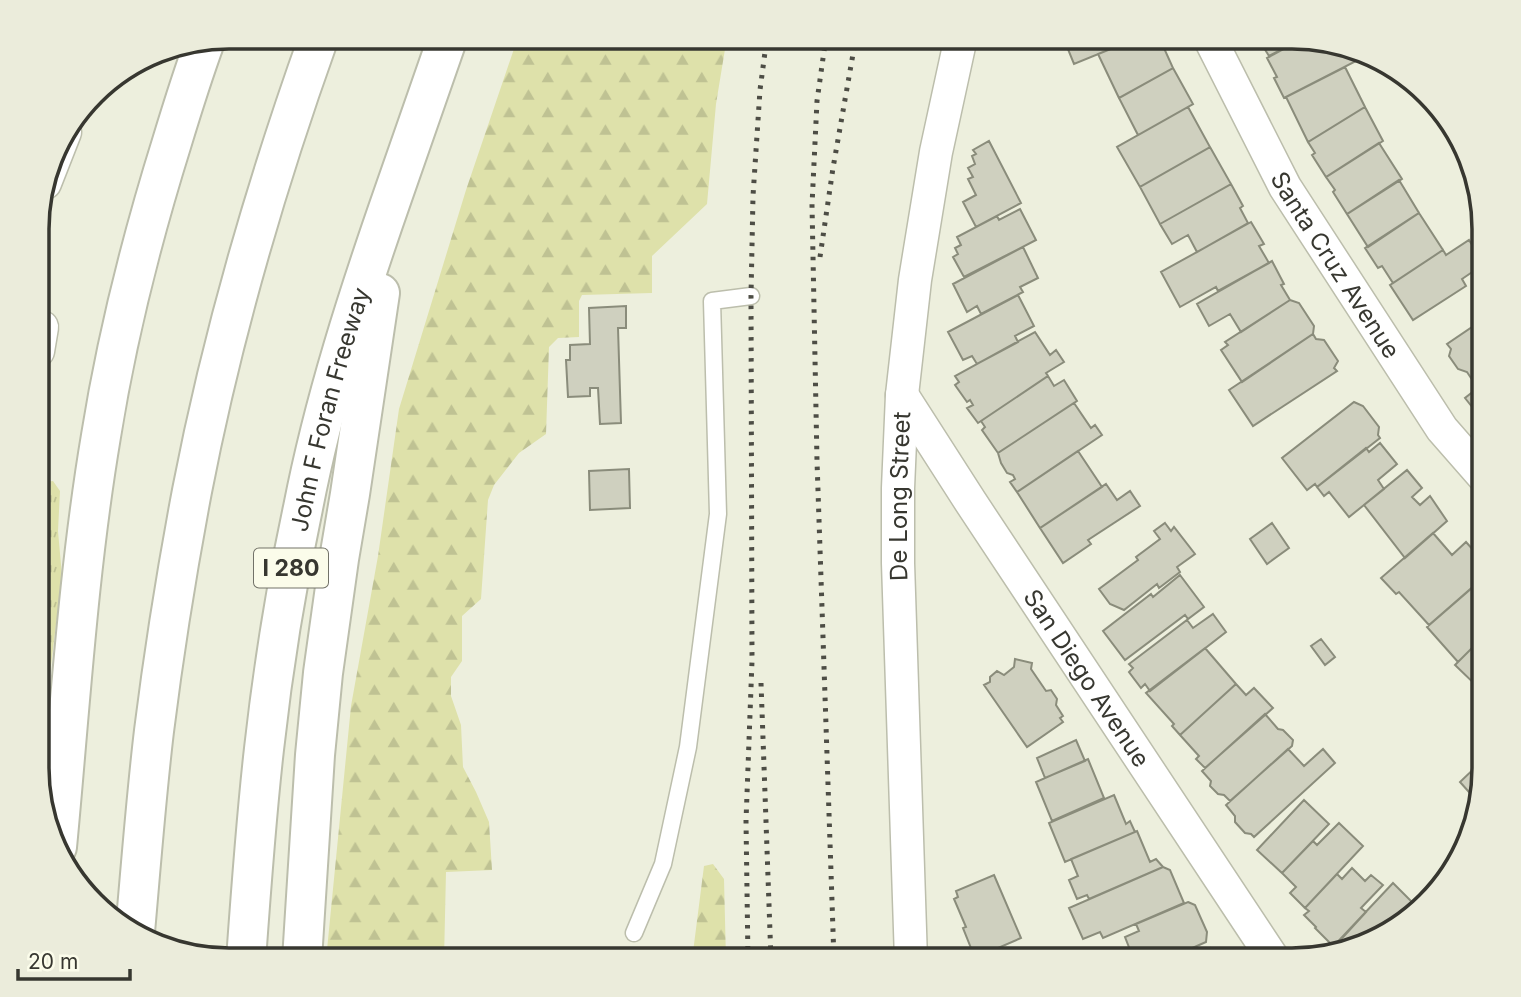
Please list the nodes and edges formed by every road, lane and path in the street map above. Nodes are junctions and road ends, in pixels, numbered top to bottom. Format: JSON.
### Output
{"nodes":[{"id":1,"x":315,"y":49,"type":"edge"},
{"id":2,"x":444,"y":49,"type":"edge"},
{"id":3,"x":959,"y":49,"type":"edge"},
{"id":4,"x":1215,"y":49,"type":"edge"},
{"id":5,"x":202,"y":51,"type":"edge"},
{"id":6,"x":396,"y":187,"type":"junction"},
{"id":7,"x":751,"y":296,"type":"dead end"},
{"id":8,"x":902,"y":394,"type":"junction"},
{"id":9,"x":1472,"y":463,"type":"edge"},
{"id":10,"x":59,"y":826,"type":"edge"},
{"id":11,"x":136,"y":922,"type":"edge"},
{"id":12,"x":634,"y":933,"type":"dead end"},
{"id":13,"x":247,"y":948,"type":"edge"},
{"id":14,"x":303,"y":948,"type":"edge"},
{"id":15,"x":912,"y":948,"type":"edge"},
{"id":16,"x":1266,"y":948,"type":"edge"}],
"edges":[{"from":1,"to":11,"type":"highway"},
{"from":2,"to":6,"type":"highway","name":"John F Foran Freeway","number":"I 280"},
{"from":3,"to":8,"type":"street","name":"De Long Street"},
{"from":4,"to":9,"type":"street","name":"Santa Cruz Avenue"},
{"from":5,"to":10,"type":"highway"},
{"from":6,"to":13,"type":"highway","name":"John F Foran Freeway","number":"I 280"},
{"from":6,"to":14,"type":"highway"},
{"from":7,"to":12,"type":"lane"},
{"from":8,"to":15,"type":"street","name":"De Long Street"},
{"from":8,"to":16,"type":"street","name":"San Diego Avenue"}]}
